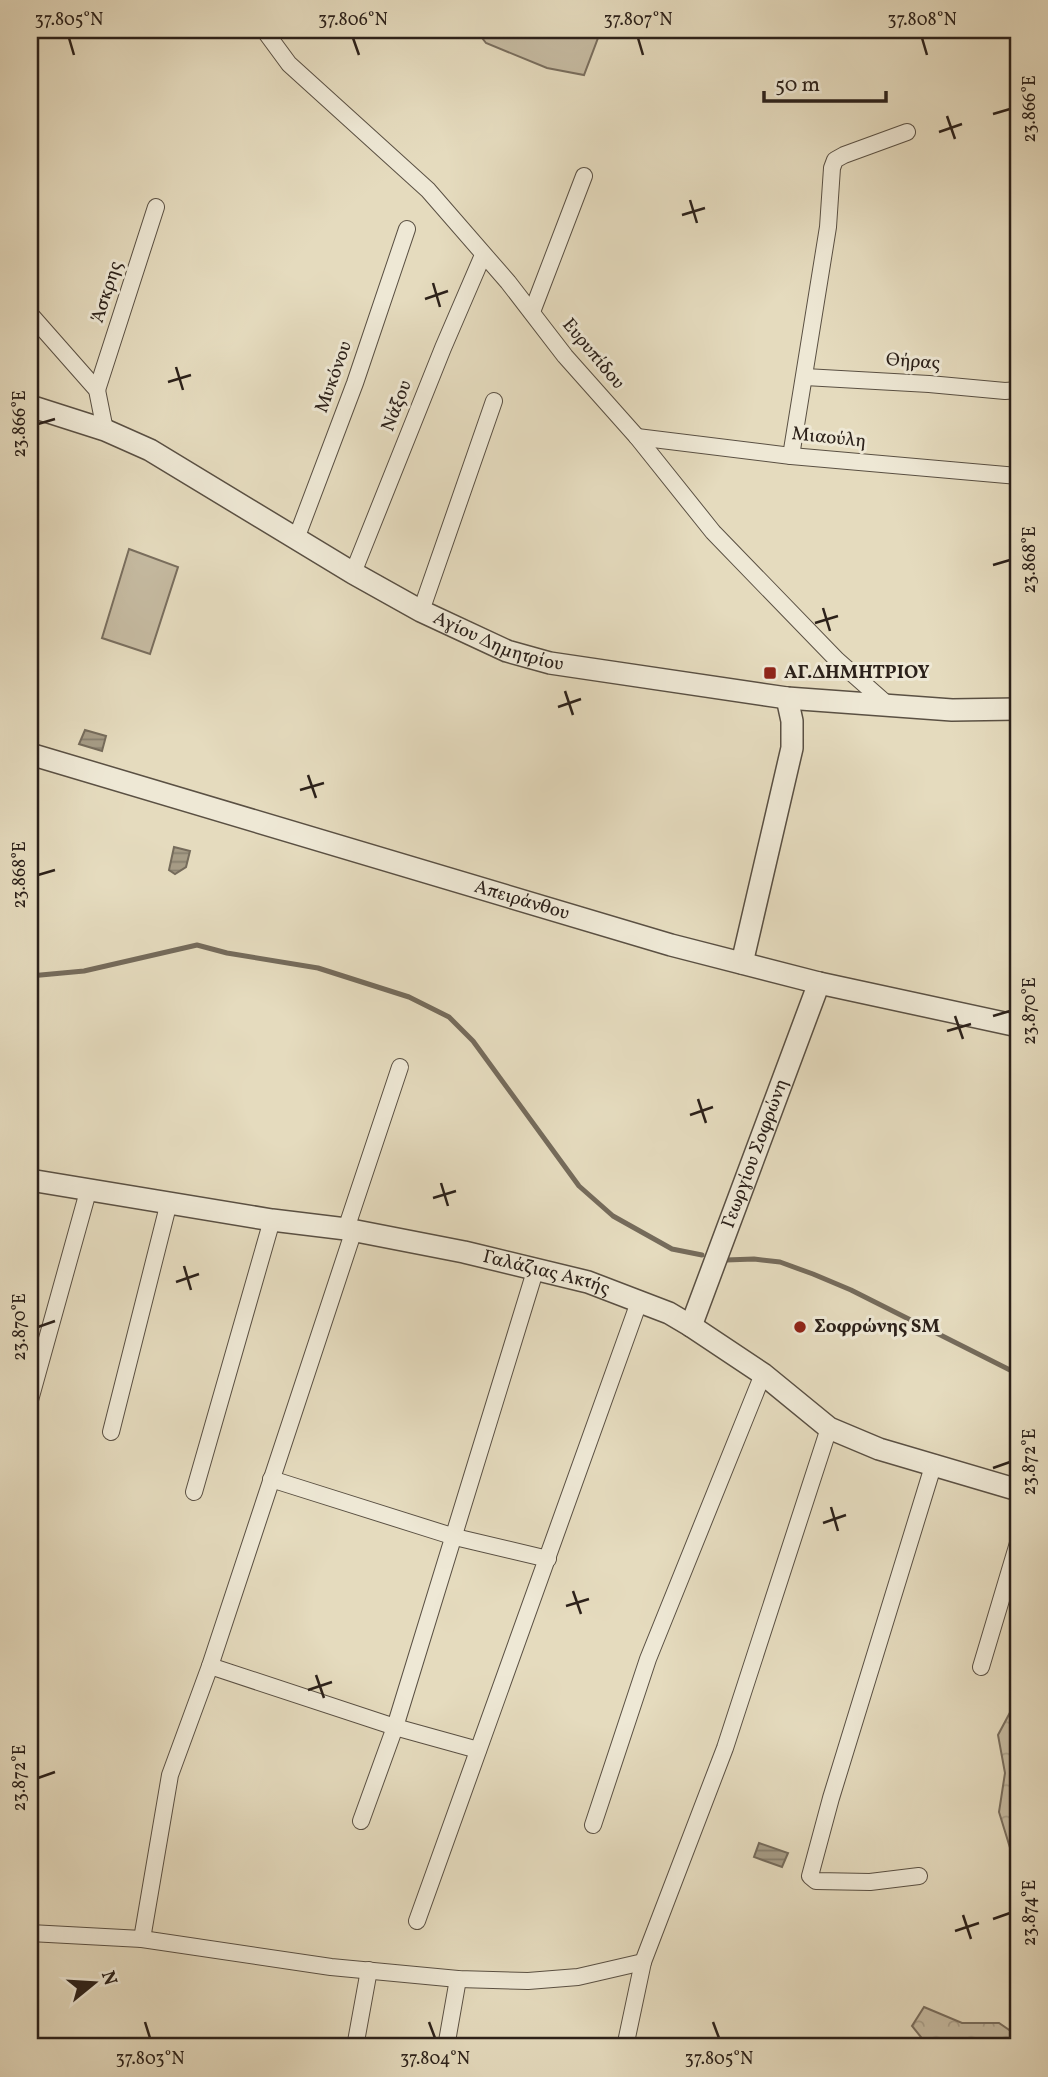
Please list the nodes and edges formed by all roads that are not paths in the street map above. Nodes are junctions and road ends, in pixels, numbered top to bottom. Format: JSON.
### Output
{"nodes":[{"id":1,"x":264,"y":30,"type":"edge"},
{"id":2,"x":906,"y":132,"type":"dead end"},
{"id":3,"x":584,"y":176,"type":"dead end"},
{"id":4,"x":156,"y":207,"type":"dead end"},
{"id":5,"x":407,"y":229,"type":"dead end"},
{"id":6,"x":483,"y":255,"type":"junction"},
{"id":7,"x":532,"y":312,"type":"junction"},
{"id":8,"x":30,"y":314,"type":"edge"},
{"id":9,"x":805,"y":377,"type":"junction"},
{"id":10,"x":97,"y":390,"type":"junction"},
{"id":11,"x":1018,"y":390,"type":"edge"},
{"id":12,"x":494,"y":401,"type":"dead end"},
{"id":13,"x":30,"y":406,"type":"edge"},
{"id":14,"x":105,"y":430,"type":"junction"},
{"id":15,"x":637,"y":437,"type":"junction"},
{"id":16,"x":791,"y":456,"type":"junction"},
{"id":17,"x":1018,"y":476,"type":"edge"},
{"id":18,"x":296,"y":539,"type":"junction"},
{"id":19,"x":353,"y":573,"type":"junction"},
{"id":20,"x":421,"y":611,"type":"junction"},
{"id":21,"x":787,"y":698,"type":"junction"},
{"id":22,"x":889,"y":706,"type":"junction"},
{"id":23,"x":1018,"y":709,"type":"edge"},
{"id":24,"x":30,"y":754,"type":"edge"},
{"id":25,"x":742,"y":963,"type":"junction"},
{"id":26,"x":819,"y":983,"type":"junction"},
{"id":27,"x":1018,"y":1026,"type":"edge"},
{"id":28,"x":400,"y":1067,"type":"dead end"},
{"id":29,"x":30,"y":1182,"type":"edge"},
{"id":30,"x":89,"y":1188,"type":"junction"},
{"id":31,"x":169,"y":1202,"type":"junction"},
{"id":32,"x":272,"y":1220,"type":"junction"},
{"id":33,"x":350,"y":1229,"type":"junction"},
{"id":34,"x":537,"y":1268,"type":"junction"},
{"id":35,"x":639,"y":1302,"type":"junction"},
{"id":36,"x":691,"y":1326,"type":"junction"},
{"id":37,"x":764,"y":1374,"type":"junction"},
{"id":38,"x":30,"y":1400,"type":"edge"},
{"id":39,"x":828,"y":1428,"type":"junction"},
{"id":40,"x":111,"y":1432,"type":"dead end"},
{"id":41,"x":934,"y":1463,"type":"junction"},
{"id":42,"x":271,"y":1479,"type":"junction"},
{"id":43,"x":1018,"y":1490,"type":"edge"},
{"id":44,"x":194,"y":1492,"type":"dead end"},
{"id":45,"x":455,"y":1536,"type":"junction"},
{"id":46,"x":1018,"y":1543,"type":"edge"},
{"id":47,"x":548,"y":1559,"type":"junction"},
{"id":48,"x":210,"y":1666,"type":"junction"},
{"id":49,"x":981,"y":1667,"type":"dead end"},
{"id":50,"x":395,"y":1727,"type":"junction"},
{"id":51,"x":478,"y":1750,"type":"junction"},
{"id":52,"x":361,"y":1821,"type":"dead end"},
{"id":53,"x":593,"y":1825,"type":"dead end"},
{"id":54,"x":919,"y":1876,"type":"dead end"},
{"id":55,"x":417,"y":1920,"type":"dead end"},
{"id":56,"x":30,"y":1933,"type":"edge"},
{"id":57,"x":142,"y":1939,"type":"junction"},
{"id":58,"x":643,"y":1962,"type":"junction"},
{"id":59,"x":369,"y":1970,"type":"junction"},
{"id":60,"x":458,"y":1979,"type":"junction"},
{"id":61,"x":355,"y":2047,"type":"edge"},
{"id":62,"x":446,"y":2047,"type":"edge"},
{"id":63,"x":625,"y":2047,"type":"edge"}],
"edges":[{"from":1,"to":6,"type":"street","name":"Ευρυπίδου"},
{"from":2,"to":9,"type":"street"},
{"from":3,"to":7,"type":"street"},
{"from":4,"to":10,"type":"street","name":"Άσκρης"},
{"from":5,"to":18,"type":"street","name":"Μυκόνου"},
{"from":6,"to":7,"type":"street","name":"Ευρυπίδου"},
{"from":6,"to":19,"type":"street","name":"Νάξου"},
{"from":7,"to":15,"type":"street","name":"Ευρυπίδου"},
{"from":8,"to":10,"type":"street"},
{"from":9,"to":11,"type":"street","name":"Θήρας"},
{"from":9,"to":16,"type":"street"},
{"from":10,"to":14,"type":"street"},
{"from":12,"to":20,"type":"street"},
{"from":13,"to":14,"type":"street","name":"Αγίου Δημητρίου"},
{"from":14,"to":18,"type":"street","name":"Αγίου Δημητρίου"},
{"from":15,"to":16,"type":"street","name":"Μιαούλη"},
{"from":15,"to":22,"type":"street","name":"Ευρυπίδου"},
{"from":16,"to":17,"type":"street","name":"Μιαούλη"},
{"from":18,"to":19,"type":"street","name":"Αγίου Δημητρίου"},
{"from":19,"to":20,"type":"street","name":"Αγίου Δημητρίου"},
{"from":20,"to":21,"type":"street","name":"Αγίου Δημητρίου"},
{"from":21,"to":22,"type":"street","name":"Αγίου Δημητρίου"},
{"from":21,"to":25,"type":"street"},
{"from":22,"to":23,"type":"street","name":"Αγίου Δημητρίου"},
{"from":24,"to":25,"type":"street","name":"Απειράνθου"},
{"from":25,"to":26,"type":"street","name":"Απειράνθου"},
{"from":26,"to":27,"type":"street","name":"Απειράνθου"},
{"from":26,"to":36,"type":"street","name":"Γεωργίου Σοφρώνη"},
{"from":28,"to":33,"type":"street"},
{"from":29,"to":30,"type":"street","name":"Γαλάζιας Ακτής"},
{"from":30,"to":31,"type":"street","name":"Γαλάζιας Ακτής"},
{"from":30,"to":38,"type":"street"},
{"from":31,"to":32,"type":"street","name":"Γαλάζιας Ακτής"},
{"from":31,"to":40,"type":"street"},
{"from":32,"to":33,"type":"street","name":"Γαλάζιας Ακτής"},
{"from":32,"to":44,"type":"street"},
{"from":33,"to":34,"type":"street","name":"Γαλάζιας Ακτής"},
{"from":33,"to":42,"type":"street"},
{"from":34,"to":35,"type":"street","name":"Γαλάζιας Ακτής"},
{"from":34,"to":45,"type":"street"},
{"from":35,"to":36,"type":"street","name":"Γαλάζιας Ακτής"},
{"from":35,"to":47,"type":"street"},
{"from":36,"to":37,"type":"street","name":"Γαλάζιας Ακτής"},
{"from":37,"to":39,"type":"street","name":"Γαλάζιας Ακτής"},
{"from":37,"to":53,"type":"street"},
{"from":39,"to":41,"type":"street","name":"Γαλάζιας Ακτής"},
{"from":39,"to":58,"type":"street"},
{"from":41,"to":43,"type":"street","name":"Γαλάζιας Ακτής"},
{"from":41,"to":54,"type":"street"},
{"from":42,"to":45,"type":"street"},
{"from":42,"to":48,"type":"street"},
{"from":45,"to":47,"type":"street"},
{"from":45,"to":50,"type":"street"},
{"from":46,"to":49,"type":"street"},
{"from":47,"to":51,"type":"street"},
{"from":48,"to":50,"type":"street"},
{"from":48,"to":57,"type":"street"},
{"from":50,"to":51,"type":"street"},
{"from":50,"to":52,"type":"street"},
{"from":51,"to":55,"type":"street"},
{"from":56,"to":57,"type":"street"},
{"from":57,"to":59,"type":"street"},
{"from":58,"to":60,"type":"street"},
{"from":58,"to":63,"type":"street"},
{"from":59,"to":60,"type":"street"},
{"from":59,"to":61,"type":"street"},
{"from":60,"to":62,"type":"street"}]}
